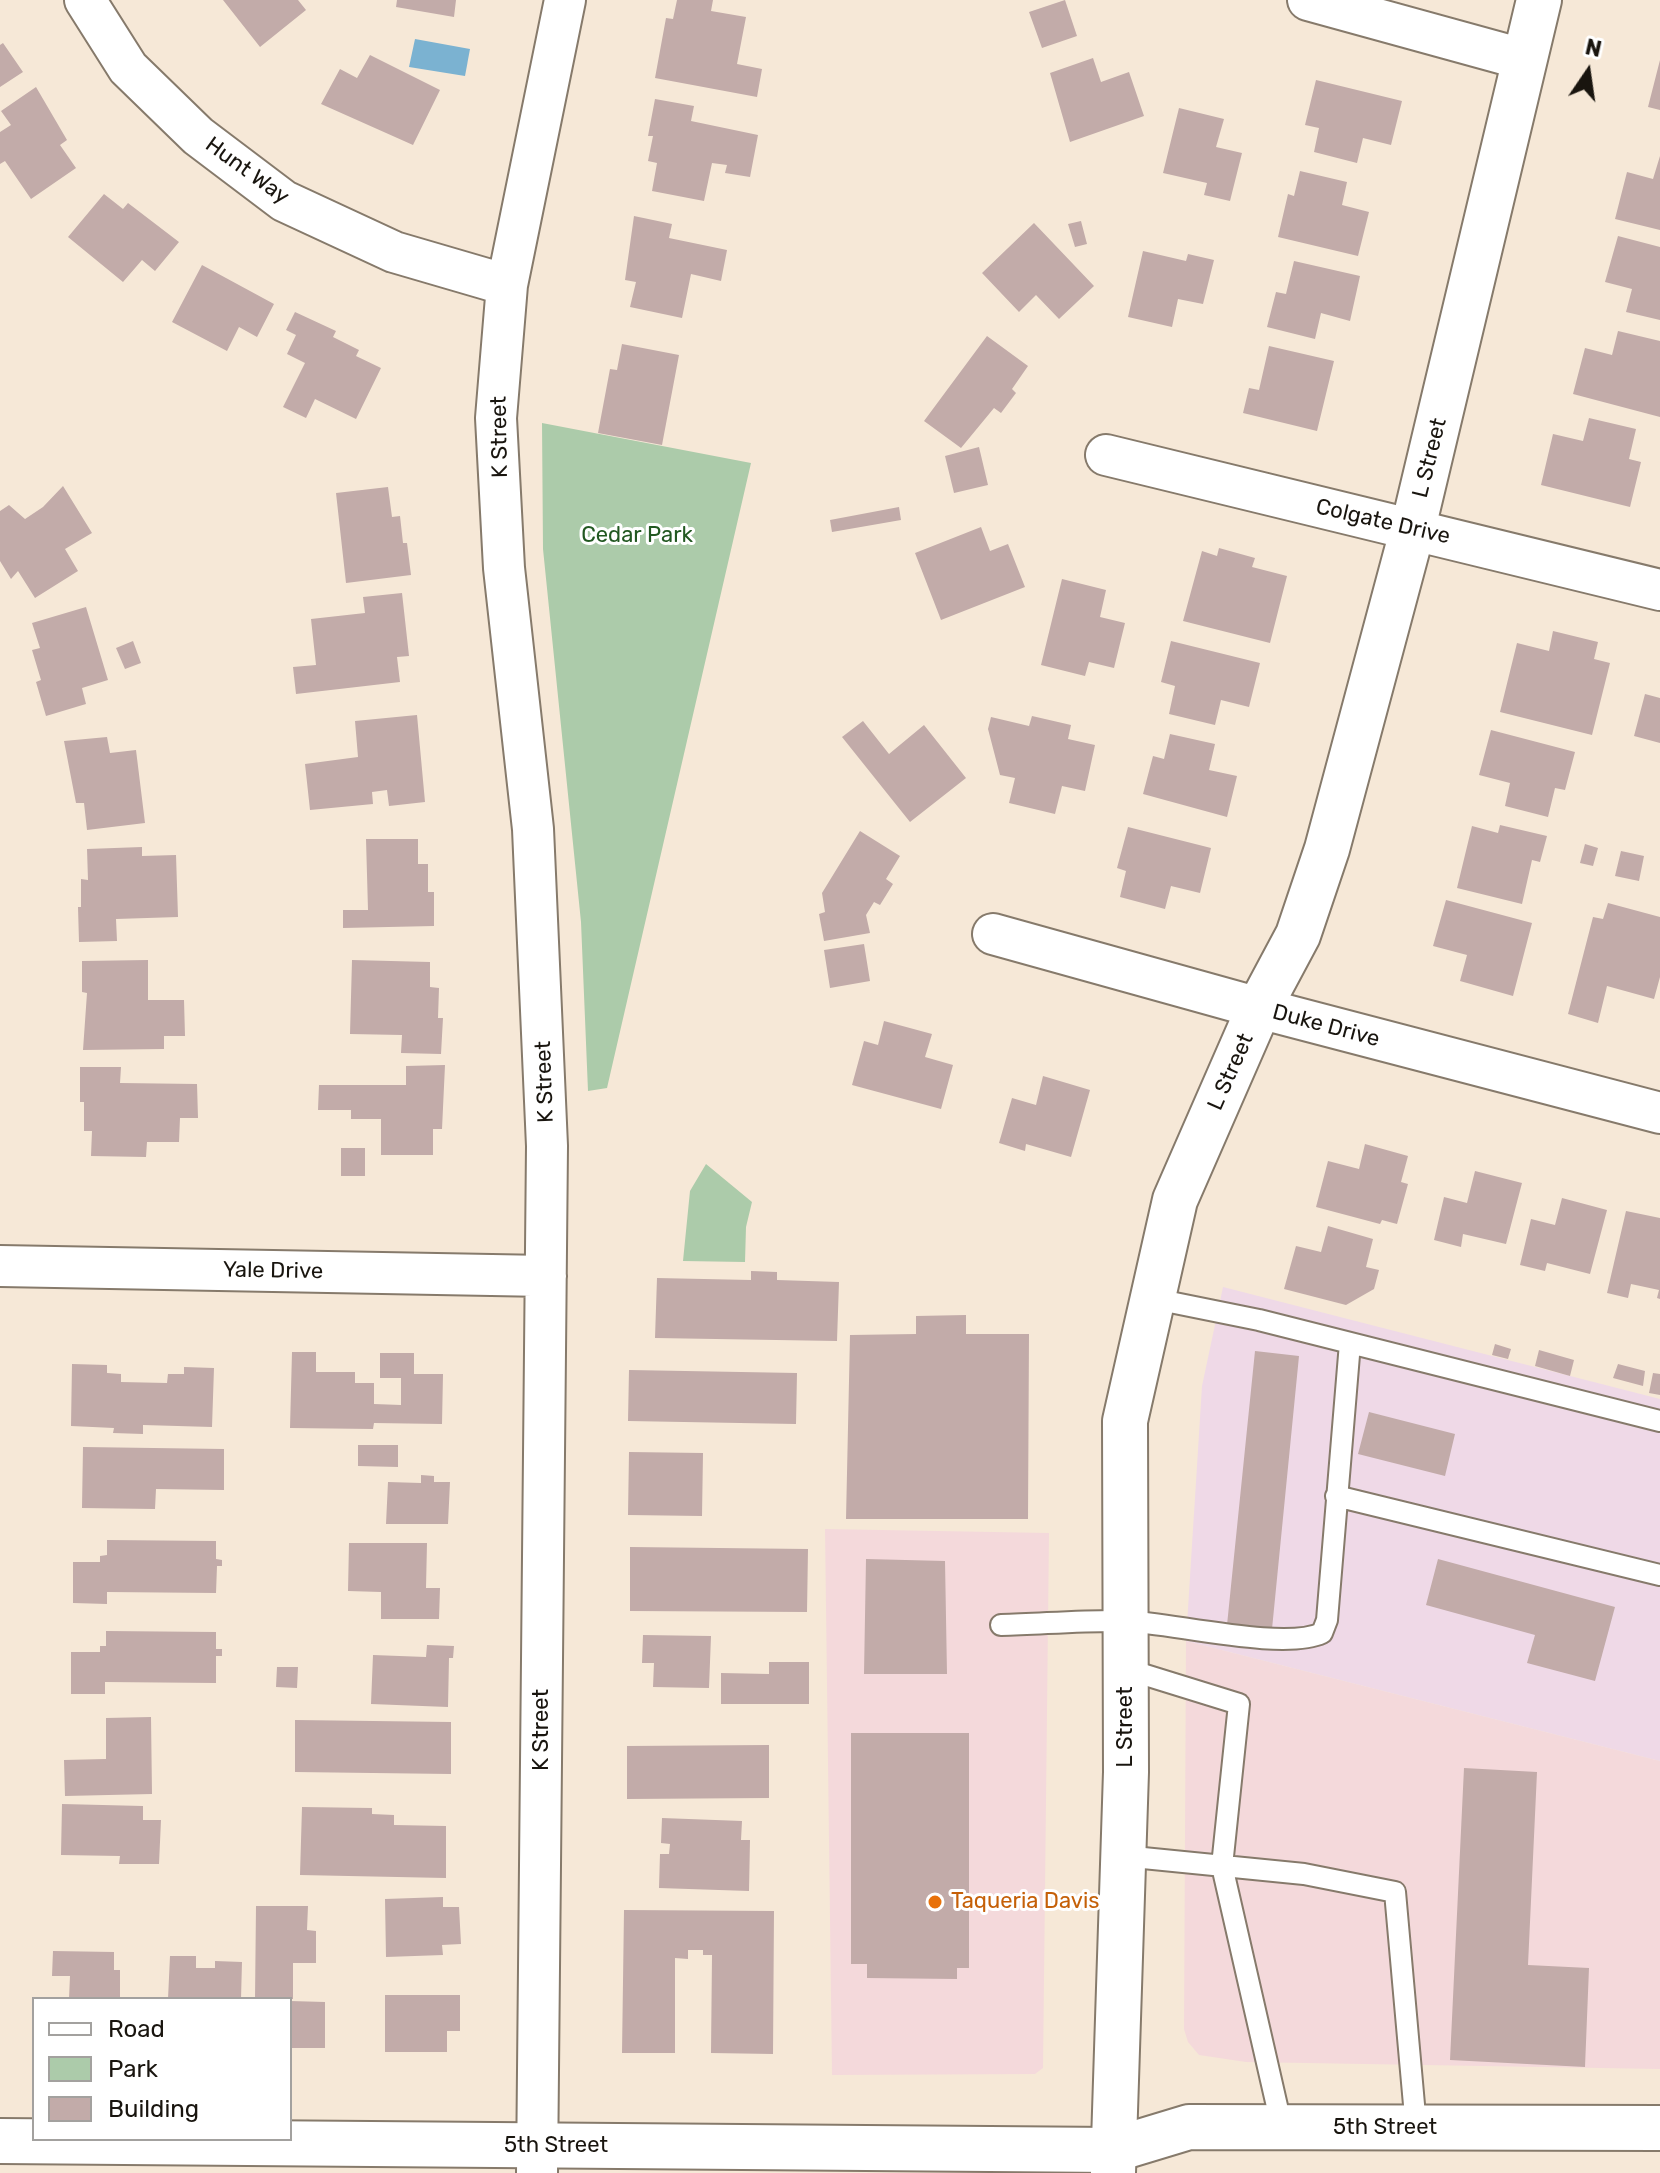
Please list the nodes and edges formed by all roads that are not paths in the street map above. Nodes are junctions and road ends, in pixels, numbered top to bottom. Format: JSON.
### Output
{"nodes":[{"id":1,"x":85,"y":0,"type":"edge"},
{"id":2,"x":565,"y":0,"type":"edge"},
{"id":3,"x":1308,"y":0,"type":"edge"},
{"id":4,"x":1539,"y":0,"type":"edge"},
{"id":5,"x":1526,"y":60,"type":"junction"},
{"id":6,"x":507,"y":285,"type":"junction"},
{"id":7,"x":1106,"y":455,"type":"dead end"},
{"id":8,"x":1413,"y":528,"type":"junction"},
{"id":9,"x":1660,"y":590,"type":"edge"},
{"id":10,"x":993,"y":934,"type":"dead end"},
{"id":11,"x":1259,"y":1008,"type":"junction"},
{"id":12,"x":1660,"y":1113,"type":"edge"},
{"id":13,"x":0,"y":1266,"type":"edge"},
{"id":14,"x":546,"y":1276,"type":"junction"},
{"id":15,"x":1150,"y":1298,"type":"junction"},
{"id":16,"x":1350,"y":1343,"type":"junction"},
{"id":17,"x":1660,"y":1421,"type":"edge"},
{"id":18,"x":1336,"y":1496,"type":"junction"},
{"id":19,"x":1660,"y":1575,"type":"edge"},
{"id":20,"x":1126,"y":1621,"type":"junction"},
{"id":21,"x":1001,"y":1625,"type":"dead end"},
{"id":22,"x":1126,"y":1669,"type":"junction"},
{"id":23,"x":1123,"y":1856,"type":"junction"},
{"id":24,"x":1222,"y":1866,"type":"junction"},
{"id":25,"x":1416,"y":2127,"type":"junction"},
{"id":26,"x":1282,"y":2128,"type":"junction"},
{"id":27,"x":1660,"y":2128,"type":"edge"},
{"id":28,"x":0,"y":2141,"type":"edge"},
{"id":29,"x":538,"y":2160,"type":"edge"},
{"id":30,"x":1113,"y":2162,"type":"edge"},
{"id":31,"x":1157,"y":2173,"type":"edge"}],
"edges":[{"from":1,"to":6,"type":"street","name":"Hunt Way"},
{"from":2,"to":6,"type":"street","name":"K Street"},
{"from":3,"to":5,"type":"street"},
{"from":4,"to":5,"type":"street","name":"L Street"},
{"from":5,"to":8,"type":"street","name":"L Street"},
{"from":6,"to":14,"type":"street","name":"K Street"},
{"from":7,"to":8,"type":"street","name":"Colgate Drive"},
{"from":8,"to":9,"type":"street","name":"Colgate Drive"},
{"from":8,"to":11,"type":"street","name":"L Street"},
{"from":10,"to":11,"type":"street","name":"Duke Drive"},
{"from":11,"to":12,"type":"street","name":"Duke Drive"},
{"from":11,"to":15,"type":"street","name":"L Street"},
{"from":13,"to":14,"type":"street","name":"Yale Drive"},
{"from":14,"to":29,"type":"street","name":"K Street"},
{"from":15,"to":16,"type":"lane"},
{"from":15,"to":20,"type":"street","name":"L Street"},
{"from":16,"to":17,"type":"lane"},
{"from":16,"to":18,"type":"lane"},
{"from":18,"to":19,"type":"lane"},
{"from":18,"to":20,"type":"lane"},
{"from":20,"to":21,"type":"lane"},
{"from":20,"to":22,"type":"street","name":"L Street"},
{"from":22,"to":23,"type":"street","name":"L Street"},
{"from":22,"to":24,"type":"lane"},
{"from":23,"to":24,"type":"lane"},
{"from":23,"to":30,"type":"street","name":"L Street"},
{"from":24,"to":25,"type":"lane"},
{"from":24,"to":26,"type":"lane"},
{"from":25,"to":26,"type":"street","name":"5th Street"},
{"from":25,"to":27,"type":"street","name":"5th Street"},
{"from":26,"to":30,"type":"street","name":"5th Street"},
{"from":28,"to":29,"type":"street","name":"5th Street"},
{"from":29,"to":30,"type":"street","name":"5th Street"},
{"from":30,"to":31,"type":"street","name":"5th Street"}]}
